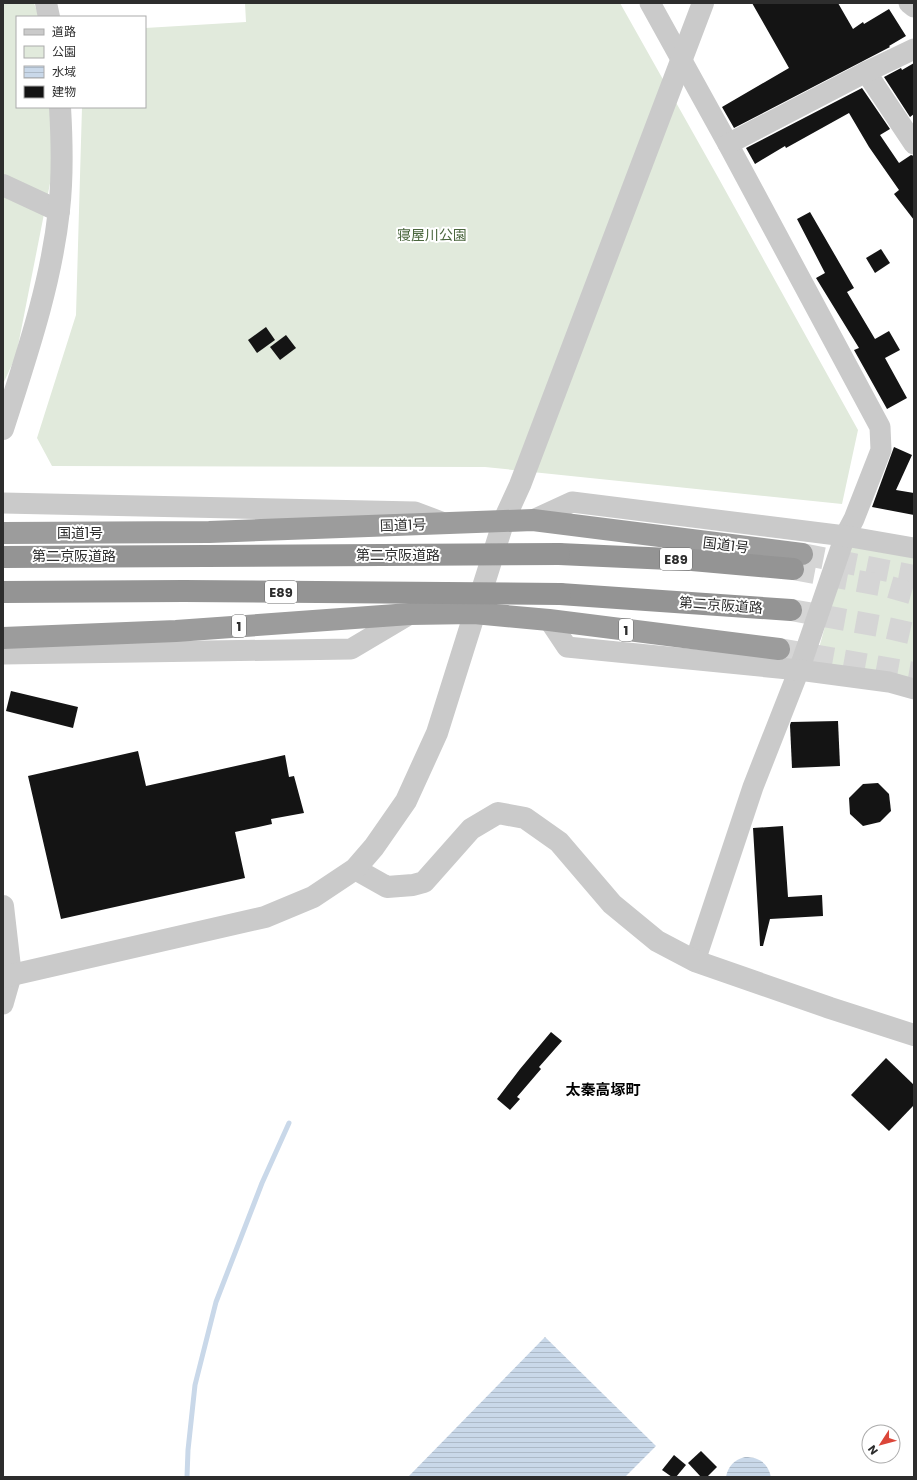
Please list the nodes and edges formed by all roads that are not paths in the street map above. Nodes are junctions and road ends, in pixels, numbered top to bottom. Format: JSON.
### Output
{"nodes":[{"id":1,"x":46,"y":3,"type":"edge"},
{"id":2,"x":650,"y":3,"type":"edge"},
{"id":3,"x":703,"y":3,"type":"edge"},
{"id":4,"x":909,"y":3,"type":"edge"},
{"id":5,"x":914,"y":7,"type":"edge"},
{"id":6,"x":49,"y":16,"type":"edge"},
{"id":7,"x":914,"y":49,"type":"edge"},
{"id":8,"x":681,"y":59,"type":"junction"},
{"id":9,"x":866,"y":72,"type":"junction"},
{"id":10,"x":60,"y":108,"type":"edge"},
{"id":11,"x":728,"y":144,"type":"junction"},
{"id":12,"x":914,"y":144,"type":"edge"},
{"id":13,"x":3,"y":185,"type":"edge"},
{"id":14,"x":59,"y":210,"type":"junction"},
{"id":15,"x":3,"y":429,"type":"edge"},
{"id":16,"x":3,"y":503,"type":"edge"},
{"id":17,"x":504,"y":520,"type":"junction"},
{"id":18,"x":533,"y":520,"type":"junction"},
{"id":19,"x":446,"y":524,"type":"junction"},
{"id":20,"x":3,"y":533,"type":"edge"},
{"id":21,"x":845,"y":536,"type":"junction"},
{"id":22,"x":914,"y":548,"type":"edge"},
{"id":23,"x":3,"y":557,"type":"edge"},
{"id":24,"x":797,"y":562,"type":"joint"},
{"id":25,"x":3,"y":592,"type":"edge"},
{"id":26,"x":791,"y":610,"type":"tunnel mouth"},
{"id":27,"x":474,"y":613,"type":"junction"},
{"id":28,"x":410,"y":614,"type":"junction"},
{"id":29,"x":550,"y":620,"type":"junction"},
{"id":30,"x":3,"y":638,"type":"edge"},
{"id":31,"x":778,"y":649,"type":"tunnel mouth"},
{"id":32,"x":3,"y":654,"type":"edge"},
{"id":33,"x":799,"y":670,"type":"junction"},
{"id":34,"x":914,"y":689,"type":"edge"},
{"id":35,"x":354,"y":869,"type":"junction"},
{"id":36,"x":3,"y":906,"type":"edge"},
{"id":37,"x":695,"y":961,"type":"junction"},
{"id":38,"x":7,"y":977,"type":"edge"},
{"id":39,"x":3,"y":1004,"type":"edge"},
{"id":40,"x":914,"y":1035,"type":"edge"}],
"edges":[{"from":1,"to":6,"type":"street"},
{"from":2,"to":8,"type":"street"},
{"from":3,"to":8,"type":"street"},
{"from":4,"to":5,"type":"street"},
{"from":7,"to":9,"type":"street"},
{"from":8,"to":11,"type":"street"},
{"from":8,"to":17,"type":"street"},
{"from":9,"to":11,"type":"street"},
{"from":9,"to":12,"type":"street"},
{"from":10,"to":14,"type":"street"},
{"from":11,"to":21,"type":"street"},
{"from":13,"to":14,"type":"street"},
{"from":14,"to":15,"type":"street"},
{"from":16,"to":19,"type":"street"},
{"from":17,"to":18,"type":"highway","name":"国道1号"},
{"from":17,"to":19,"type":"highway","name":"国道1号"},
{"from":17,"to":27,"type":"street"},
{"from":18,"to":21,"type":"street"},
{"from":18,"to":24,"type":"highway","name":"国道1号"},
{"from":19,"to":20,"type":"highway","name":"国道1号"},
{"from":21,"to":22,"type":"street"},
{"from":21,"to":33,"type":"street"},
{"from":23,"to":24,"type":"highway","name":"第二京阪道路","number":"E89","bridge":true},
{"from":25,"to":26,"type":"highway","name":"第二京阪道路","number":"E89","bridge":true},
{"from":27,"to":28,"type":"highway","number":"1"},
{"from":27,"to":29,"type":"highway","number":"1"},
{"from":27,"to":35,"type":"street"},
{"from":28,"to":30,"type":"highway","number":"1"},
{"from":28,"to":32,"type":"street"},
{"from":29,"to":31,"type":"highway","number":"1"},
{"from":29,"to":33,"type":"street"},
{"from":33,"to":34,"type":"street"},
{"from":33,"to":37,"type":"street"},
{"from":35,"to":37,"type":"street"},
{"from":35,"to":38,"type":"street"},
{"from":36,"to":38,"type":"street"},
{"from":37,"to":40,"type":"street"},
{"from":38,"to":39,"type":"street"}]}
